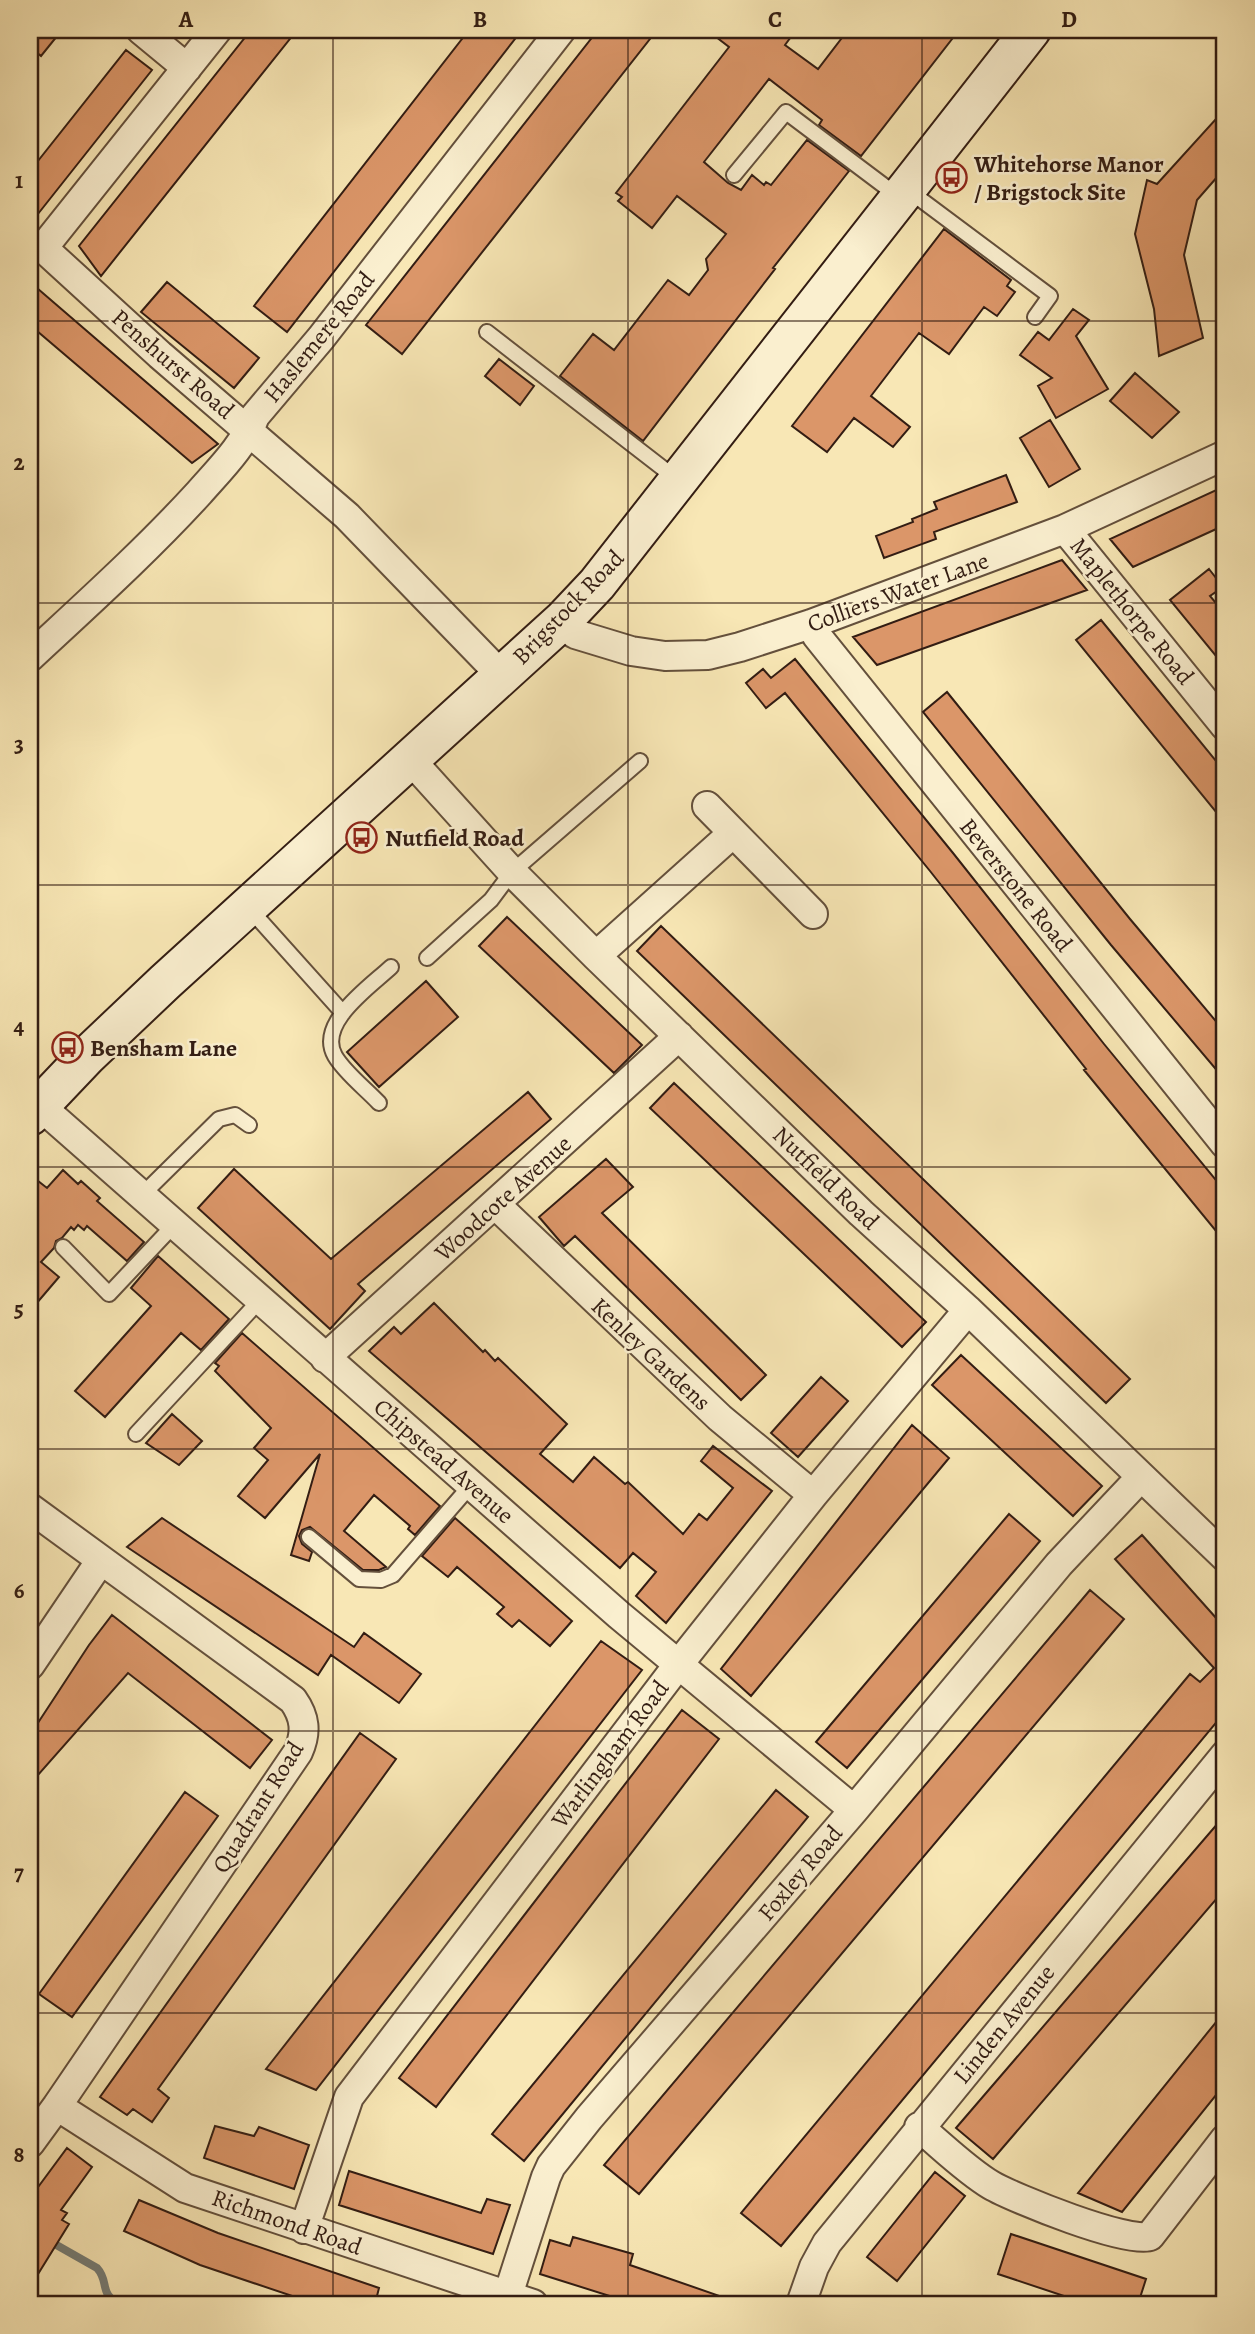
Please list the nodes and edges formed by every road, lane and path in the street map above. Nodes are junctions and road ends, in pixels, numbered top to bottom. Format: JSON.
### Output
{"nodes":[{"id":1,"x":141,"y":30,"type":"edge"},
{"id":2,"x":216,"y":30,"type":"edge"},
{"id":3,"x":561,"y":30,"type":"edge"},
{"id":4,"x":1031,"y":30,"type":"edge"},
{"id":5,"x":187,"y":68,"type":"junction"},
{"id":6,"x":734,"y":175,"type":"dead end"},
{"id":7,"x":903,"y":193,"type":"junction"},
{"id":8,"x":1035,"y":317,"type":"dead end"},
{"id":9,"x":487,"y":332,"type":"dead end"},
{"id":10,"x":249,"y":432,"type":"junction"},
{"id":11,"x":1225,"y":455,"type":"edge"},
{"id":12,"x":679,"y":481,"type":"junction"},
{"id":13,"x":1065,"y":529,"type":"junction"},
{"id":14,"x":564,"y":619,"type":"junction"},
{"id":15,"x":811,"y":624,"type":"junction"},
{"id":16,"x":30,"y":657,"type":"edge"},
{"id":17,"x":501,"y":675,"type":"junction"},
{"id":18,"x":1225,"y":726,"type":"edge"},
{"id":19,"x":409,"y":758,"type":"junction"},
{"id":20,"x":640,"y":761,"type":"dead end"},
{"id":21,"x":707,"y":806,"type":"dead end"},
{"id":22,"x":733,"y":833,"type":"junction"},
{"id":23,"x":512,"y":872,"type":"junction"},
{"id":24,"x":247,"y":906,"type":"junction"},
{"id":25,"x":813,"y":914,"type":"dead end"},
{"id":26,"x":596,"y":956,"type":"junction"},
{"id":27,"x":427,"y":958,"type":"dead end"},
{"id":28,"x":391,"y":967,"type":"dead end"},
{"id":29,"x":343,"y":1013,"type":"junction"},
{"id":30,"x":679,"y":1036,"type":"junction"},
{"id":31,"x":379,"y":1103,"type":"dead end"},
{"id":32,"x":35,"y":1111,"type":"edge"},
{"id":33,"x":249,"y":1125,"type":"dead end"},
{"id":34,"x":1225,"y":1144,"type":"edge"},
{"id":35,"x":141,"y":1196,"type":"junction"},
{"id":36,"x":496,"y":1205,"type":"junction"},
{"id":37,"x":174,"y":1225,"type":"junction"},
{"id":38,"x":62,"y":1247,"type":"dead end"},
{"id":39,"x":260,"y":1300,"type":"junction"},
{"id":40,"x":968,"y":1310,"type":"junction"},
{"id":41,"x":325,"y":1358,"type":"junction"},
{"id":42,"x":136,"y":1434,"type":"dead end"},
{"id":43,"x":1140,"y":1478,"type":"junction"},
{"id":44,"x":471,"y":1485,"type":"junction"},
{"id":45,"x":813,"y":1495,"type":"junction"},
{"id":46,"x":30,"y":1508,"type":"edge"},
{"id":47,"x":309,"y":1537,"type":"dead end"},
{"id":48,"x":1225,"y":1557,"type":"edge"},
{"id":49,"x":101,"y":1560,"type":"junction"},
{"id":50,"x":30,"y":1665,"type":"edge"},
{"id":51,"x":678,"y":1665,"type":"junction"},
{"id":52,"x":1225,"y":1755,"type":"edge"},
{"id":53,"x":854,"y":1810,"type":"junction"},
{"id":54,"x":57,"y":2106,"type":"junction"},
{"id":55,"x":919,"y":2127,"type":"junction"},
{"id":56,"x":1225,"y":2139,"type":"edge"},
{"id":57,"x":30,"y":2143,"type":"edge"},
{"id":58,"x":304,"y":2229,"type":"junction"},
{"id":59,"x":520,"y":2300,"type":"edge"},
{"id":60,"x":800,"y":2304,"type":"edge"}],
"edges":[{"from":1,"to":5,"type":"street"},
{"from":2,"to":5,"type":"street","name":"Penshurst Road"},
{"from":3,"to":10,"type":"street","name":"Haslemere Road"},
{"from":4,"to":7,"type":"main road","name":"Brigstock Road"},
{"from":5,"to":10,"type":"street","name":"Penshurst Road"},
{"from":6,"to":7,"type":"lane"},
{"from":7,"to":8,"type":"lane"},
{"from":7,"to":12,"type":"main road","name":"Brigstock Road"},
{"from":9,"to":12,"type":"lane"},
{"from":10,"to":16,"type":"street","name":"Haslemere Road"},
{"from":10,"to":17,"type":"street","name":"Penshurst Road"},
{"from":11,"to":13,"type":"street","name":"Colliers Water Lane"},
{"from":12,"to":14,"type":"main road","name":"Brigstock Road"},
{"from":13,"to":15,"type":"street","name":"Colliers Water Lane"},
{"from":13,"to":18,"type":"street","name":"Maplethorpe Road"},
{"from":14,"to":15,"type":"street","name":"Colliers Water Lane"},
{"from":14,"to":17,"type":"main road","name":"Brigstock Road"},
{"from":15,"to":34,"type":"street","name":"Beverstone Road"},
{"from":17,"to":19,"type":"main road","name":"Brigstock Road"},
{"from":19,"to":23,"type":"street","name":"Nutfield Road"},
{"from":19,"to":24,"type":"main road","name":"Brigstock Road"},
{"from":20,"to":23,"type":"lane"},
{"from":21,"to":22,"type":"street"},
{"from":22,"to":25,"type":"street"},
{"from":22,"to":26,"type":"street"},
{"from":23,"to":26,"type":"street","name":"Nutfield Road"},
{"from":23,"to":27,"type":"lane"},
{"from":24,"to":29,"type":"lane"},
{"from":24,"to":32,"type":"main road","name":"Brigstock Road"},
{"from":26,"to":30,"type":"street","name":"Nutfield Road"},
{"from":28,"to":29,"type":"lane"},
{"from":29,"to":31,"type":"lane"},
{"from":30,"to":36,"type":"street","name":"Woodcote Avenue"},
{"from":30,"to":40,"type":"street","name":"Nutfield Road"},
{"from":32,"to":35,"type":"street","name":"Chipstead Avenue"},
{"from":33,"to":35,"type":"lane"},
{"from":35,"to":37,"type":"street","name":"Chipstead Avenue"},
{"from":36,"to":41,"type":"street","name":"Woodcote Avenue"},
{"from":36,"to":45,"type":"street","name":"Kenley Gardens"},
{"from":37,"to":38,"type":"lane"},
{"from":37,"to":39,"type":"street","name":"Chipstead Avenue"},
{"from":39,"to":41,"type":"street","name":"Chipstead Avenue"},
{"from":39,"to":42,"type":"lane"},
{"from":40,"to":43,"type":"street","name":"Nutfield Road"},
{"from":40,"to":45,"type":"street","name":"Warlingham Road"},
{"from":41,"to":44,"type":"street","name":"Chipstead Avenue"},
{"from":43,"to":48,"type":"street","name":"Nutfield Road"},
{"from":43,"to":53,"type":"street","name":"Foxley Road"},
{"from":44,"to":47,"type":"lane"},
{"from":44,"to":51,"type":"street","name":"Chipstead Avenue"},
{"from":45,"to":51,"type":"street","name":"Warlingham Road"},
{"from":46,"to":49,"type":"street","name":"Quadrant Road"},
{"from":49,"to":50,"type":"street"},
{"from":49,"to":54,"type":"street","name":"Quadrant Road"},
{"from":51,"to":53,"type":"street","name":"Chipstead Avenue"},
{"from":51,"to":58,"type":"street","name":"Warlingham Road"},
{"from":52,"to":55,"type":"street","name":"Linden Avenue"},
{"from":53,"to":59,"type":"street","name":"Foxley Road"},
{"from":54,"to":57,"type":"street","name":"Quadrant Road"},
{"from":54,"to":58,"type":"street","name":"Richmond Road"},
{"from":55,"to":56,"type":"street"},
{"from":55,"to":60,"type":"street","name":"Linden Avenue"},
{"from":58,"to":59,"type":"street","name":"Richmond Road"}]}
